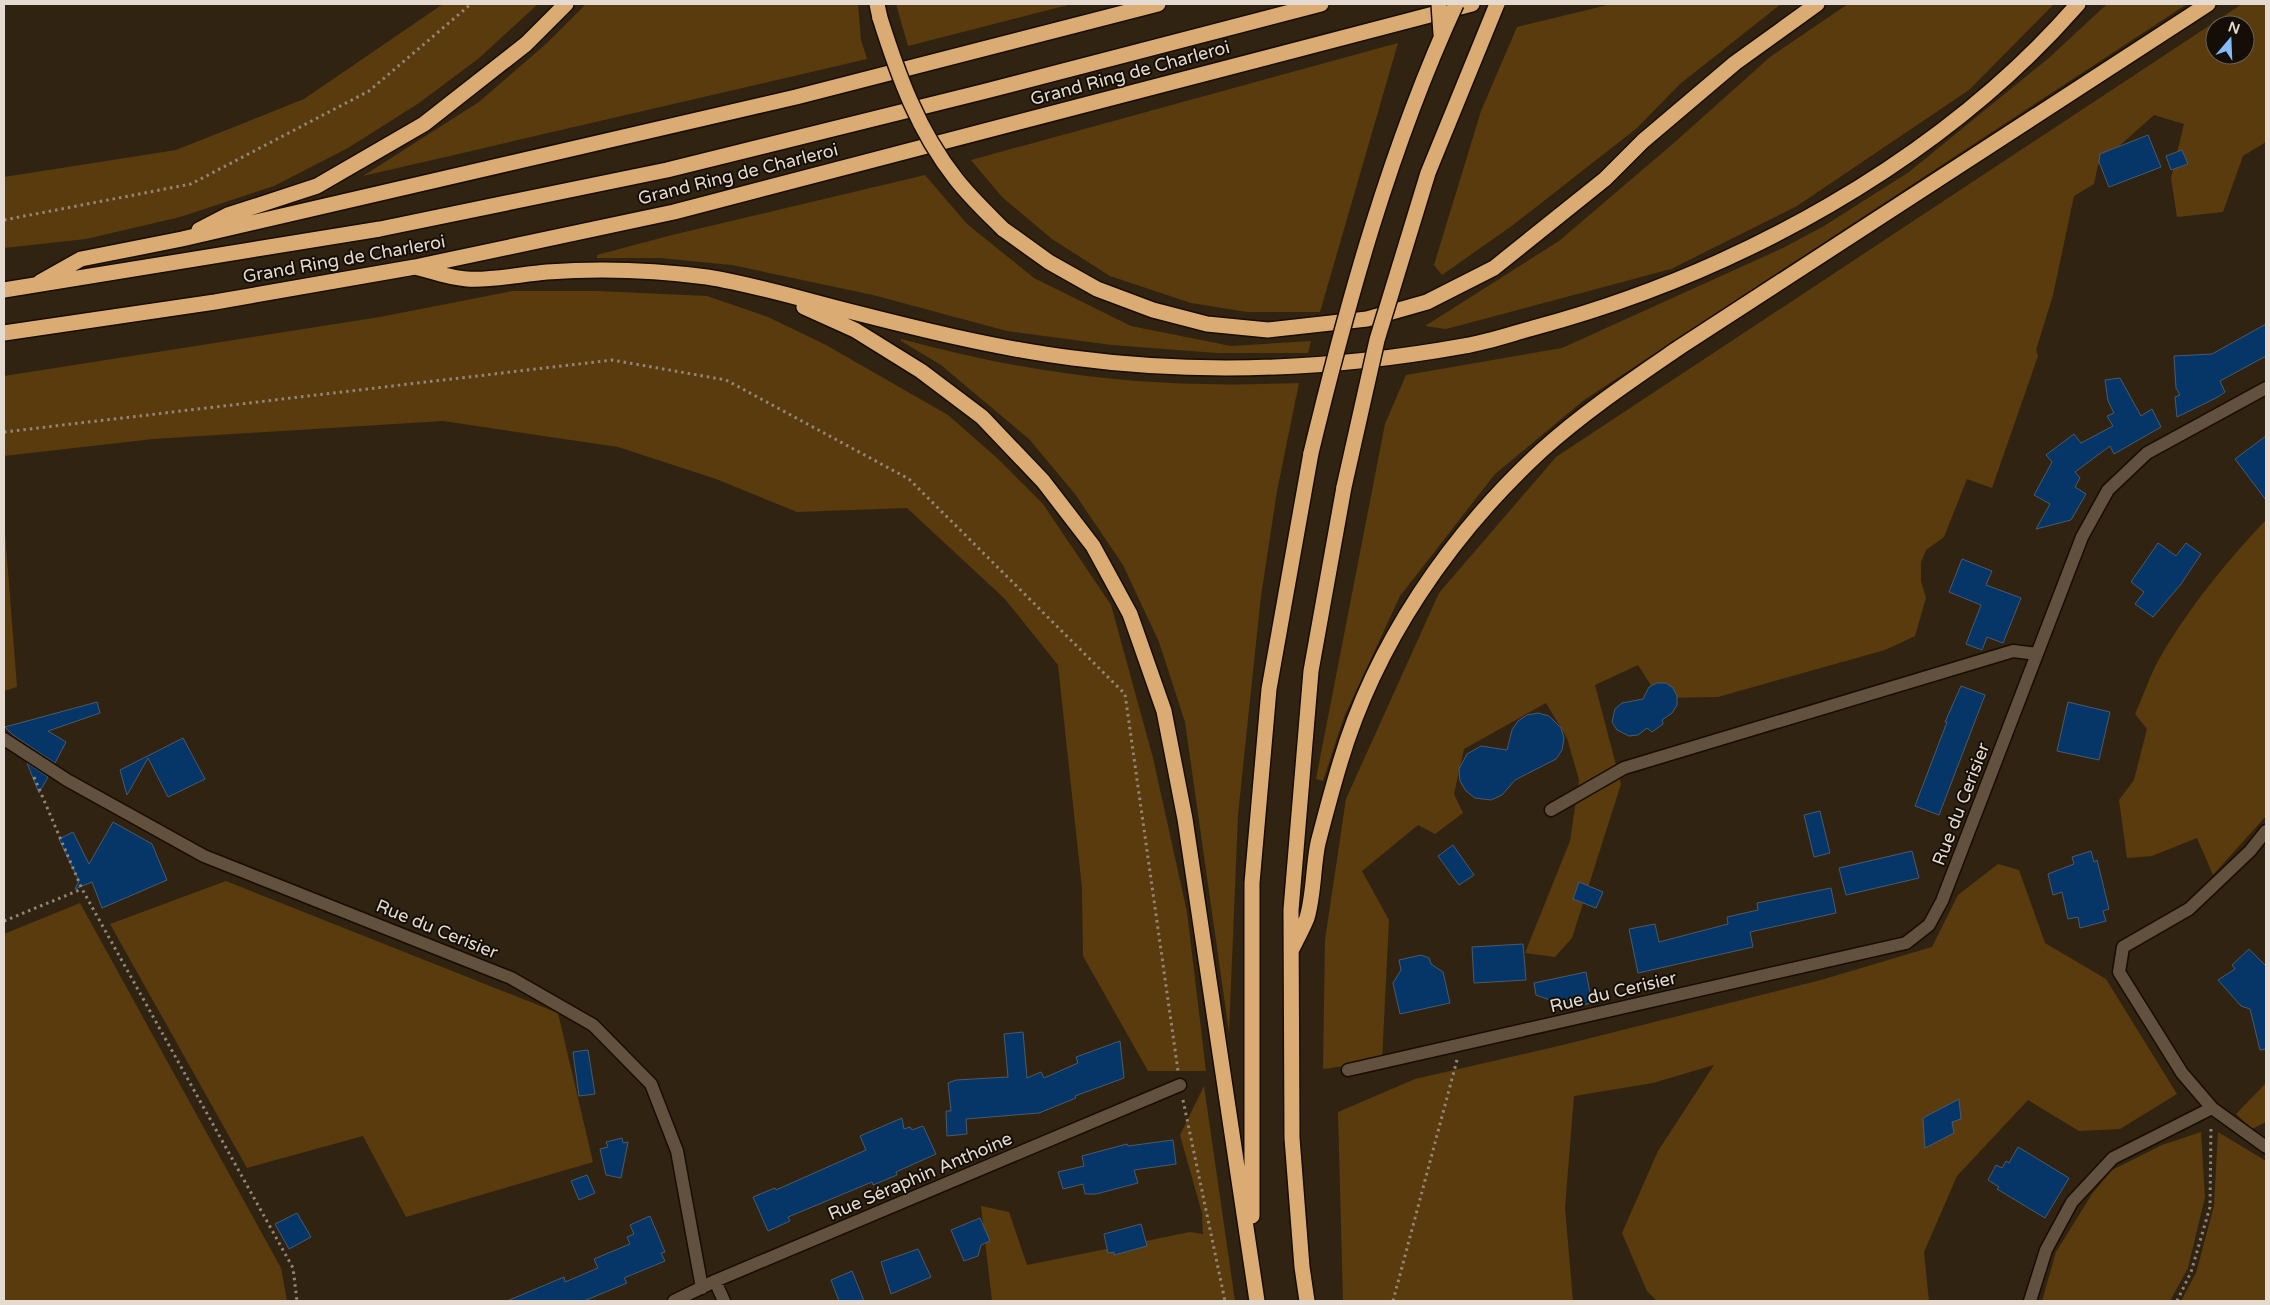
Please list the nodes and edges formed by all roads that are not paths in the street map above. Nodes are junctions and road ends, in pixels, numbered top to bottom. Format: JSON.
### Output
{"nodes":[{"id":1,"x":566,"y":4,"type":"edge"},
{"id":2,"x":1158,"y":4,"type":"edge"},
{"id":3,"x":1321,"y":4,"type":"edge"},
{"id":4,"x":1439,"y":4,"type":"edge"},
{"id":5,"x":1456,"y":4,"type":"edge"},
{"id":6,"x":1472,"y":4,"type":"edge"},
{"id":7,"x":1497,"y":4,"type":"edge"},
{"id":8,"x":1817,"y":4,"type":"edge"},
{"id":9,"x":2078,"y":4,"type":"edge"},
{"id":10,"x":2208,"y":4,"type":"edge"},
{"id":11,"x":879,"y":11,"type":"edge"},
{"id":12,"x":1441,"y":36,"type":"junction"},
{"id":13,"x":182,"y":239,"type":"junction"},
{"id":14,"x":415,"y":267,"type":"junction"},
{"id":15,"x":31,"y":287,"type":"junction"},
{"id":16,"x":4,"y":290,"type":"edge"},
{"id":17,"x":771,"y":291,"type":"junction"},
{"id":18,"x":4,"y":333,"type":"edge"},
{"id":19,"x":2266,"y":388,"type":"edge"},
{"id":20,"x":2037,"y":654,"type":"junction"},
{"id":21,"x":4,"y":739,"type":"edge"},
{"id":22,"x":1551,"y":810,"type":"dead end"},
{"id":23,"x":2266,"y":831,"type":"edge"},
{"id":24,"x":1292,"y":949,"type":"junction"},
{"id":25,"x":1348,"y":1070,"type":"dead end"},
{"id":26,"x":1180,"y":1085,"type":"road end"},
{"id":27,"x":2212,"y":1108,"type":"junction"},
{"id":28,"x":2266,"y":1147,"type":"edge"},
{"id":29,"x":1253,"y":1272,"type":"junction"},
{"id":30,"x":715,"y":1282,"type":"junction"},
{"id":31,"x":702,"y":1288,"type":"junction"},
{"id":32,"x":674,"y":1301,"type":"edge"},
{"id":33,"x":724,"y":1301,"type":"edge"},
{"id":34,"x":1257,"y":1301,"type":"edge"},
{"id":35,"x":1307,"y":1301,"type":"edge"},
{"id":36,"x":2030,"y":1301,"type":"edge"}],
"edges":[{"from":1,"to":13,"type":"highway"},
{"from":2,"to":13,"type":"highway"},
{"from":3,"to":15,"type":"highway","name":"Grand Ring de Charleroi"},
{"from":4,"to":12,"type":"highway","bridge":true},
{"from":5,"to":12,"type":"highway","bridge":true},
{"from":6,"to":14,"type":"highway","name":"Grand Ring de Charleroi"},
{"from":7,"to":24,"type":"highway","bridge":true},
{"from":8,"to":11,"type":"highway","bridge":true},
{"from":9,"to":17,"type":"highway"},
{"from":10,"to":24,"type":"highway"},
{"from":12,"to":29,"type":"highway","bridge":true},
{"from":13,"to":15,"type":"highway"},
{"from":14,"to":17,"type":"highway"},
{"from":14,"to":18,"type":"highway","name":"Grand Ring de Charleroi"},
{"from":15,"to":16,"type":"highway","name":"Grand Ring de Charleroi"},
{"from":17,"to":29,"type":"highway"},
{"from":19,"to":20,"type":"street","name":"Rue du Cerisier"},
{"from":20,"to":22,"type":"street"},
{"from":20,"to":25,"type":"street","name":"Rue du Cerisier"},
{"from":21,"to":31,"type":"street","name":"Rue du Cerisier"},
{"from":23,"to":27,"type":"street"},
{"from":24,"to":35,"type":"highway"},
{"from":26,"to":30,"type":"street","name":"Rue Séraphin Anthoine"},
{"from":27,"to":28,"type":"street"},
{"from":27,"to":36,"type":"street"},
{"from":29,"to":34,"type":"highway"},
{"from":30,"to":31,"type":"street","name":"Rue Séraphin Anthoine"},
{"from":30,"to":33,"type":"street"},
{"from":31,"to":32,"type":"street","name":"Rue Séraphin Anthoine"}]}
